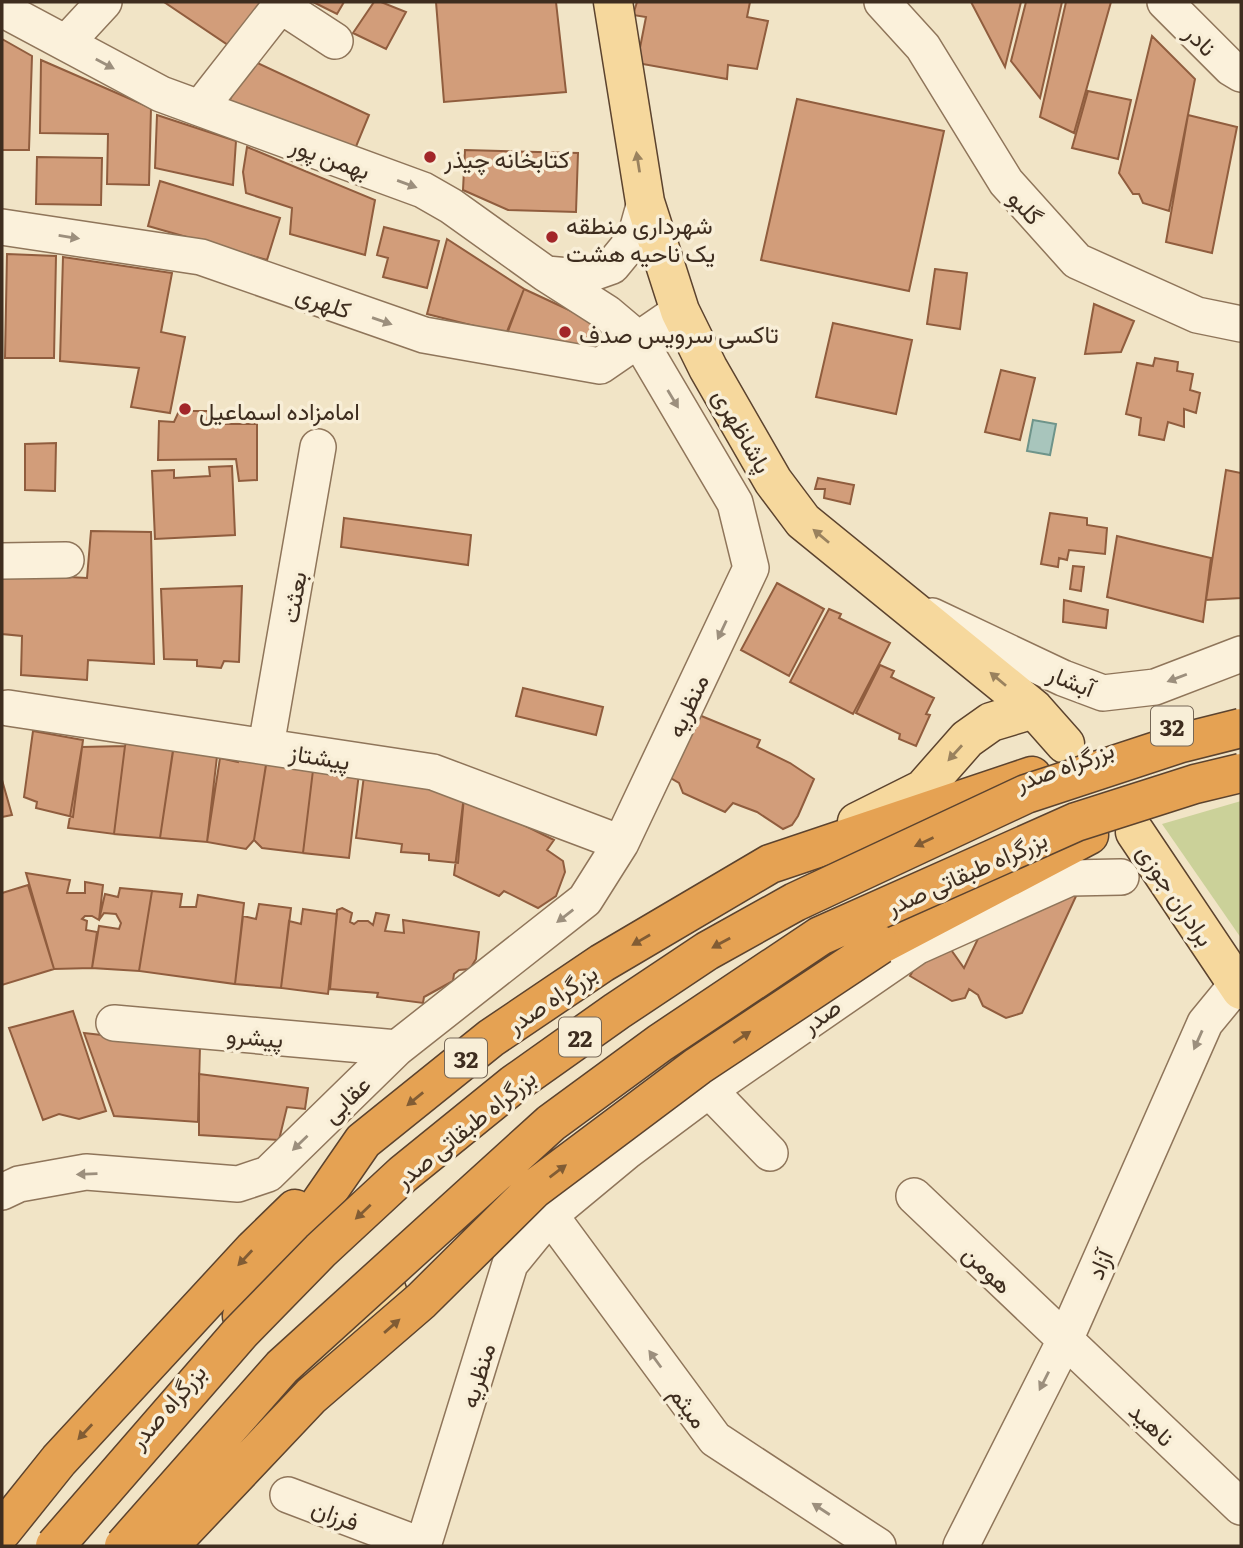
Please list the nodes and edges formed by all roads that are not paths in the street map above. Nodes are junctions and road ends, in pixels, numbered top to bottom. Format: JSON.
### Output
{"nodes":[{"id":1,"x":104,"y":2,"type":"edge"},
{"id":2,"x":613,"y":2,"type":"edge"},
{"id":3,"x":882,"y":2,"type":"edge"},
{"id":4,"x":1165,"y":2,"type":"edge"},
{"id":5,"x":281,"y":4,"type":"edge"},
{"id":6,"x":2,"y":9,"type":"edge"},
{"id":7,"x":335,"y":41,"type":"dead end"},
{"id":8,"x":66,"y":43,"type":"junction"},
{"id":9,"x":1241,"y":74,"type":"edge"},
{"id":10,"x":201,"y":108,"type":"junction"},
{"id":11,"x":645,"y":202,"type":"junction"},
{"id":12,"x":2,"y":227,"type":"edge"},
{"id":13,"x":546,"y":274,"type":"junction"},
{"id":14,"x":680,"y":311,"type":"junction"},
{"id":15,"x":1241,"y":324,"type":"edge"},
{"id":16,"x":639,"y":340,"type":"junction"},
{"id":17,"x":318,"y":447,"type":"dead end"},
{"id":18,"x":66,"y":560,"type":"dead end"},
{"id":19,"x":2,"y":561,"type":"edge"},
{"id":20,"x":751,"y":568,"type":"joint"},
{"id":21,"x":909,"y":606,"type":"junction"},
{"id":22,"x":1241,"y":654,"type":"edge"},
{"id":23,"x":8,"y":708,"type":"dead end"},
{"id":24,"x":1034,"y":709,"type":"junction"},
{"id":25,"x":1241,"y":709,"type":"edge"},
{"id":26,"x":1241,"y":729,"type":"edge"},
{"id":27,"x":1065,"y":744,"type":"dead end"},
{"id":28,"x":266,"y":746,"type":"junction"},
{"id":29,"x":1241,"y":773,"type":"edge"},
{"id":30,"x":1241,"y":782,"type":"edge"},
{"id":31,"x":1144,"y":821,"type":"junction"},
{"id":32,"x":1089,"y":835,"type":"junction"},
{"id":33,"x":621,"y":843,"type":"junction"},
{"id":34,"x":770,"y":864,"type":"junction"},
{"id":35,"x":1121,"y":877,"type":"dead end"},
{"id":36,"x":1240,"y":988,"type":"edge"},
{"id":37,"x":114,"y":1023,"type":"dead end"},
{"id":38,"x":397,"y":1048,"type":"junction"},
{"id":39,"x":709,"y":1090,"type":"junction"},
{"id":40,"x":363,"y":1141,"type":"junction"},
{"id":41,"x":770,"y":1153,"type":"dead end"},
{"id":42,"x":2,"y":1192,"type":"edge"},
{"id":43,"x":914,"y":1196,"type":"dead end"},
{"id":44,"x":551,"y":1215,"type":"junction"},
{"id":45,"x":446,"y":1226,"type":"junction"},
{"id":46,"x":1065,"y":1340,"type":"junction"},
{"id":47,"x":288,"y":1496,"type":"dead end"},
{"id":48,"x":1241,"y":1507,"type":"edge"},
{"id":49,"x":2,"y":1531,"type":"edge"},
{"id":50,"x":46,"y":1546,"type":"edge"},
{"id":51,"x":55,"y":1546,"type":"edge"},
{"id":52,"x":124,"y":1546,"type":"edge"},
{"id":53,"x":134,"y":1546,"type":"edge"},
{"id":54,"x":169,"y":1546,"type":"edge"},
{"id":55,"x":189,"y":1546,"type":"edge"},
{"id":56,"x":423,"y":1546,"type":"edge"},
{"id":57,"x":878,"y":1546,"type":"edge"},
{"id":58,"x":961,"y":1546,"type":"edge"}],
"edges":[{"from":1,"to":8,"type":"street"},
{"from":11,"to":2,"type":"main road","name":"پاشاظهری","one_way":true},
{"from":3,"to":15,"type":"street","name":"گلبو"},
{"from":4,"to":9,"type":"street","name":"نادر"},
{"from":5,"to":7,"type":"street"},
{"from":5,"to":10,"type":"street"},
{"from":6,"to":8,"type":"street","name":"بهمن پور"},
{"from":8,"to":10,"type":"street","name":"بهمن پور","one_way":true},
{"from":10,"to":13,"type":"street","name":"بهمن پور","one_way":true},
{"from":11,"to":13,"type":"street"},
{"from":11,"to":14,"type":"main road","name":"پاشاظهری"},
{"from":12,"to":16,"type":"street","name":"کلهری","one_way":true},
{"from":13,"to":16,"type":"street","name":"بهمن پور"},
{"from":14,"to":16,"type":"street","name":"کلهری"},
{"from":21,"to":14,"type":"main road","name":"پاشاظهری","one_way":true},
{"from":16,"to":20,"type":"street","name":"بهمن پور","one_way":true},
{"from":17,"to":28,"type":"street","name":"بعثت"},
{"from":18,"to":19,"type":"street"},
{"from":20,"to":33,"type":"street","name":"منظریه","one_way":true},
{"from":22,"to":21,"type":"street","name":"آبشار","one_way":true},
{"from":24,"to":21,"type":"main road","name":"پاشاظهری","one_way":true},
{"from":23,"to":28,"type":"street","name":"پیشتاز"},
{"from":24,"to":27,"type":"main road","name":"پاشاظهری"},
{"from":24,"to":34,"type":"main road","one_way":true},
{"from":25,"to":34,"type":"highway","name":"بزرگراه صدر","number":"32"},
{"from":26,"to":51,"type":"highway","name":"بزرگراه طبقاتی صدر","number":"22","one_way":true,"bridge":true},
{"from":28,"to":33,"type":"street","name":"پیشتاز"},
{"from":29,"to":52,"type":"highway","name":"بزرگراه طبقاتی صدر","number":"22","bridge":true},
{"from":30,"to":31,"type":"highway"},
{"from":31,"to":32,"type":"highway"},
{"from":31,"to":36,"type":"main road","name":"برادران جوزی"},
{"from":32,"to":45,"type":"highway"},
{"from":54,"to":32,"type":"highway","one_way":true,"bridge":true},
{"from":33,"to":38,"type":"street","name":"عقابی","one_way":true},
{"from":34,"to":40,"type":"highway","name":"بزرگراه صدر","number":"32","one_way":true},
{"from":35,"to":39,"type":"street","name":"صدر"},
{"from":36,"to":46,"type":"street","name":"آزاد","one_way":true},
{"from":37,"to":38,"type":"street","name":"پیشرو"},
{"from":38,"to":42,"type":"street","name":"عقابی","one_way":true},
{"from":39,"to":41,"type":"street"},
{"from":39,"to":44,"type":"street","name":"صدر"},
{"from":40,"to":49,"type":"highway","one_way":true},
{"from":40,"to":50,"type":"highway","name":"بزرگراه صدر","number":"32"},
{"from":43,"to":46,"type":"street","name":"هومن"},
{"from":44,"to":56,"type":"street","name":"منظریه"},
{"from":57,"to":44,"type":"street","name":"میثم","one_way":true},
{"from":45,"to":53,"type":"highway"},
{"from":45,"to":55,"type":"main road"},
{"from":46,"to":48,"type":"street","name":"ناهید"},
{"from":46,"to":58,"type":"street","name":"آزاد","one_way":true},
{"from":47,"to":56,"type":"street","name":"فرزان"}]}
